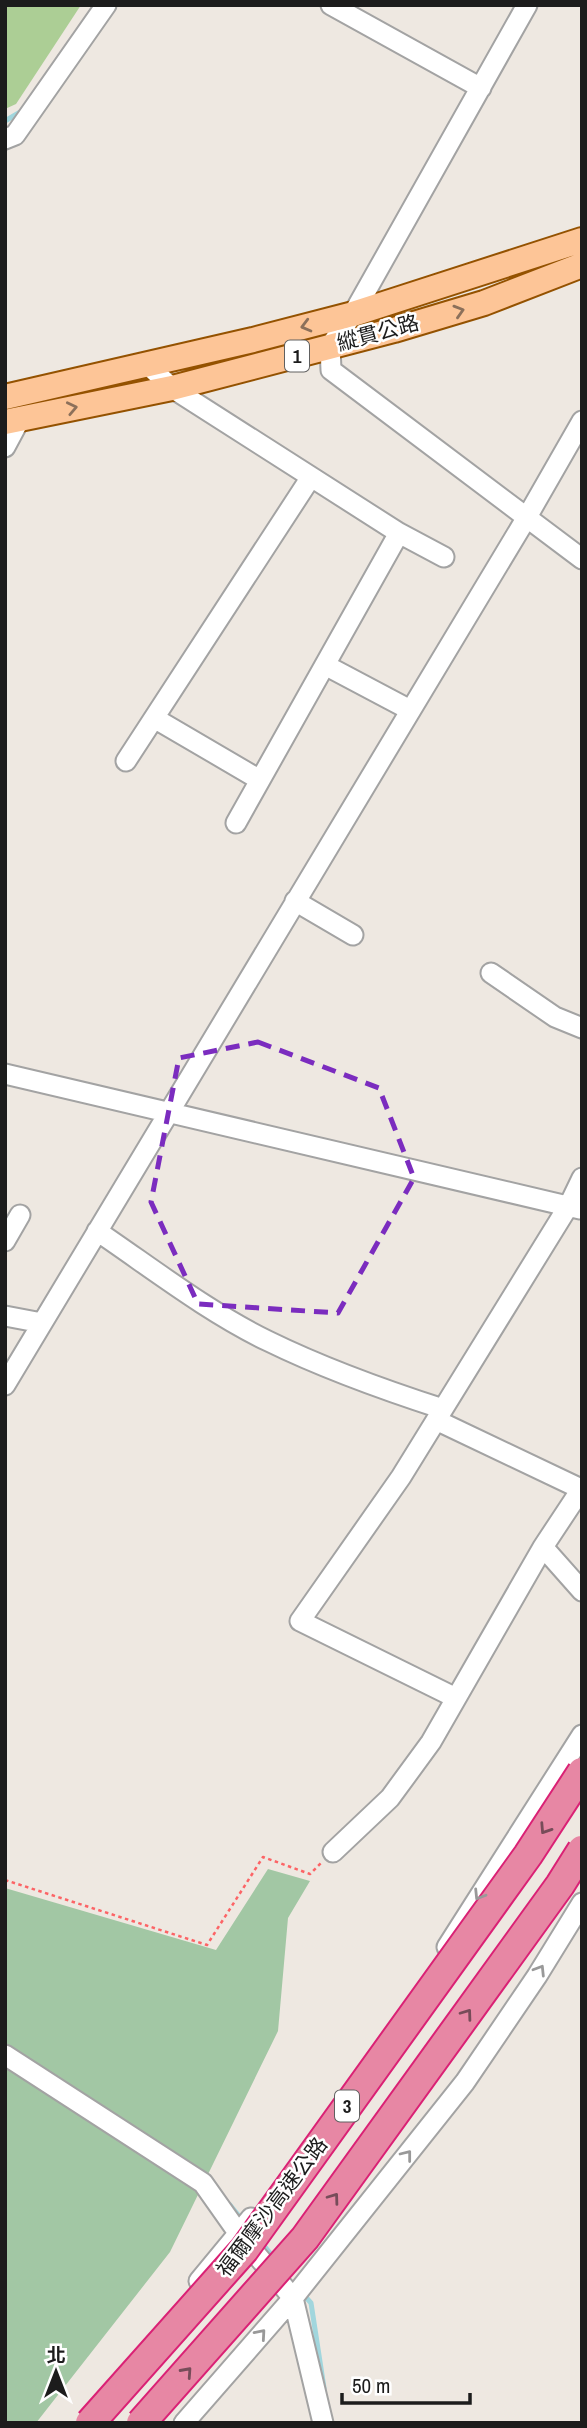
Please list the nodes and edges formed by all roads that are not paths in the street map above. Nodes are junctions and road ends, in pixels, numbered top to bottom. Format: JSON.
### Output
{"nodes":[{"id":1,"x":106,"y":5,"type":"edge"},
{"id":2,"x":331,"y":5,"type":"edge"},
{"id":3,"x":527,"y":5,"type":"edge"},
{"id":4,"x":481,"y":88,"type":"junction"},
{"id":5,"x":5,"y":139,"type":"edge"},
{"id":6,"x":582,"y":240,"type":"edge"},
{"id":7,"x":582,"y":265,"type":"edge"},
{"id":8,"x":353,"y":314,"type":"junction"},
{"id":9,"x":330,"y":346,"type":"junction"},
{"id":10,"x":147,"y":364,"type":"junction"},
{"id":11,"x":172,"y":388,"type":"junction"},
{"id":12,"x":5,"y":397,"type":"edge"},
{"id":13,"x":13,"y":421,"type":"edge"},
{"id":14,"x":582,"y":421,"type":"edge"},
{"id":15,"x":5,"y":447,"type":"edge"},
{"id":16,"x":311,"y":477,"type":"junction"},
{"id":17,"x":527,"y":517,"type":"junction"},
{"id":18,"x":399,"y":534,"type":"junction"},
{"id":19,"x":444,"y":557,"type":"dead end"},
{"id":20,"x":582,"y":559,"type":"edge"},
{"id":21,"x":325,"y":665,"type":"junction"},
{"id":22,"x":410,"y":710,"type":"junction"},
{"id":23,"x":154,"y":718,"type":"junction"},
{"id":24,"x":126,"y":761,"type":"dead end"},
{"id":25,"x":260,"y":780,"type":"junction"},
{"id":26,"x":236,"y":823,"type":"dead end"},
{"id":27,"x":295,"y":901,"type":"junction"},
{"id":28,"x":353,"y":935,"type":"dead end"},
{"id":29,"x":491,"y":973,"type":"dead end"},
{"id":30,"x":582,"y":1028,"type":"edge"},
{"id":31,"x":5,"y":1074,"type":"edge"},
{"id":32,"x":169,"y":1111,"type":"junction"},
{"id":33,"x":582,"y":1178,"type":"edge"},
{"id":34,"x":575,"y":1207,"type":"edge"},
{"id":35,"x":20,"y":1215,"type":"dead end"},
{"id":36,"x":97,"y":1231,"type":"junction"},
{"id":37,"x":5,"y":1241,"type":"edge"},
{"id":38,"x":5,"y":1316,"type":"edge"},
{"id":39,"x":42,"y":1323,"type":"junction"},
{"id":40,"x":5,"y":1385,"type":"edge"},
{"id":41,"x":440,"y":1415,"type":"junction"},
{"id":42,"x":581,"y":1489,"type":"edge"},
{"id":43,"x":543,"y":1547,"type":"junction"},
{"id":44,"x":582,"y":1591,"type":"edge"},
{"id":45,"x":456,"y":1698,"type":"junction"},
{"id":46,"x":582,"y":1735,"type":"edge"},
{"id":47,"x":582,"y":1772,"type":"edge"},
{"id":48,"x":582,"y":1850,"type":"edge"},
{"id":49,"x":333,"y":1852,"type":"road end"},
{"id":50,"x":582,"y":1903,"type":"edge"},
{"id":51,"x":5,"y":2055,"type":"edge"},
{"id":52,"x":239,"y":2234,"type":"junction"},
{"id":53,"x":293,"y":2298,"type":"junction"},
{"id":54,"x":76,"y":2423,"type":"edge"},
{"id":55,"x":90,"y":2423,"type":"edge"},
{"id":56,"x":141,"y":2423,"type":"edge"},
{"id":57,"x":184,"y":2423,"type":"edge"},
{"id":58,"x":323,"y":2423,"type":"edge"}],
"edges":[{"from":1,"to":5,"type":"street"},
{"from":2,"to":4,"type":"street"},
{"from":3,"to":4,"type":"street"},
{"from":4,"to":8,"type":"street"},
{"from":6,"to":8,"type":"main road","name":"縱貫公路","number":"1"},
{"from":9,"to":7,"type":"main road","name":"縱貫公路","number":"1","one_way":true},
{"from":8,"to":9,"type":"street"},
{"from":8,"to":10,"type":"main road","name":"縱貫公路","number":"1","one_way":true},
{"from":9,"to":11,"type":"main road","name":"縱貫公路","number":"1"},
{"from":9,"to":17,"type":"street"},
{"from":10,"to":11,"type":"street"},
{"from":10,"to":12,"type":"main road","name":"縱貫公路","number":"1"},
{"from":13,"to":11,"type":"main road","name":"縱貫公路","number":"1","one_way":true},
{"from":11,"to":16,"type":"street"},
{"from":13,"to":15,"type":"street"},
{"from":14,"to":17,"type":"street"},
{"from":16,"to":18,"type":"street"},
{"from":16,"to":23,"type":"street"},
{"from":17,"to":20,"type":"street"},
{"from":17,"to":22,"type":"street"},
{"from":18,"to":19,"type":"street"},
{"from":18,"to":21,"type":"street"},
{"from":21,"to":22,"type":"street"},
{"from":21,"to":25,"type":"street"},
{"from":22,"to":27,"type":"street"},
{"from":23,"to":24,"type":"street"},
{"from":23,"to":25,"type":"street"},
{"from":25,"to":26,"type":"street"},
{"from":27,"to":28,"type":"street"},
{"from":27,"to":32,"type":"street"},
{"from":29,"to":30,"type":"street"},
{"from":31,"to":32,"type":"street"},
{"from":32,"to":34,"type":"street"},
{"from":32,"to":36,"type":"street"},
{"from":33,"to":34,"type":"street"},
{"from":34,"to":41,"type":"street"},
{"from":35,"to":37,"type":"street"},
{"from":36,"to":39,"type":"street"},
{"from":36,"to":41,"type":"street"},
{"from":38,"to":39,"type":"street"},
{"from":39,"to":40,"type":"street"},
{"from":41,"to":42,"type":"street"},
{"from":41,"to":45,"type":"street"},
{"from":42,"to":43,"type":"street"},
{"from":43,"to":44,"type":"street"},
{"from":43,"to":45,"type":"street"},
{"from":45,"to":49,"type":"street"},
{"from":46,"to":52,"type":"street","one_way":true},
{"from":47,"to":55,"type":"highway","name":"福爾摩沙高速公路","number":"3","one_way":true,"bridge":true},
{"from":56,"to":48,"type":"highway","name":"福爾摩沙高速公路","number":"3","one_way":true,"bridge":true},
{"from":53,"to":50,"type":"street","one_way":true},
{"from":51,"to":52,"type":"street"},
{"from":52,"to":53,"type":"street"},
{"from":52,"to":54,"type":"street"},
{"from":57,"to":53,"type":"street","one_way":true},
{"from":53,"to":58,"type":"street"}]}
